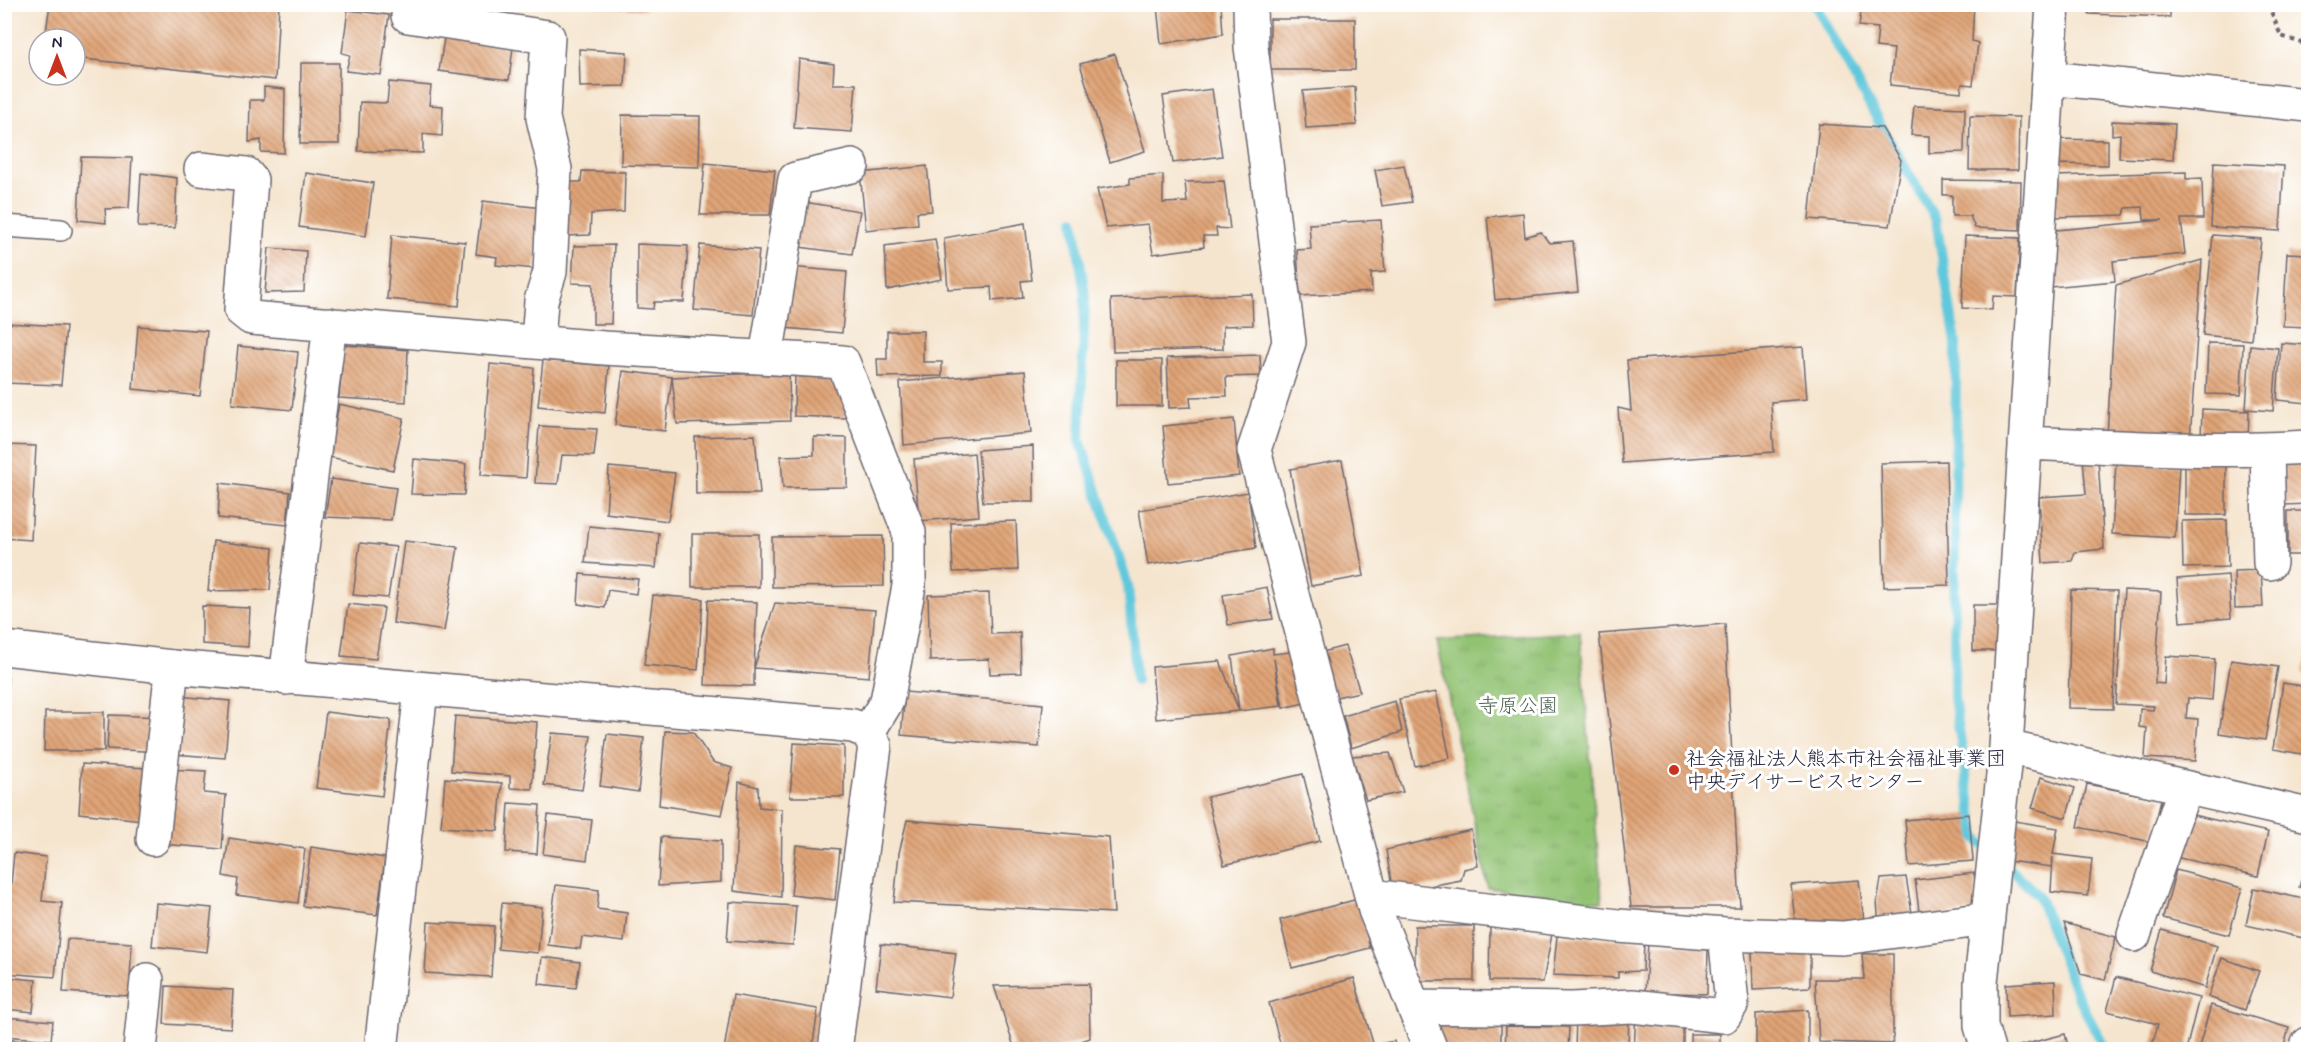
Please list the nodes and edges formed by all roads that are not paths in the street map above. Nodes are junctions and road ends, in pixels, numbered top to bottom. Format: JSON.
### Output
{"nodes":[{"id":1,"x":1250,"y":4,"type":"edge"},
{"id":2,"x":2053,"y":4,"type":"edge"},
{"id":3,"x":408,"y":16,"type":"dead end"},
{"id":4,"x":2049,"y":78,"type":"junction"},
{"id":5,"x":2308,"y":105,"type":"edge"},
{"id":6,"x":852,"y":166,"type":"dead end"},
{"id":7,"x":201,"y":169,"type":"dead end"},
{"id":8,"x":4,"y":226,"type":"edge"},
{"id":9,"x":60,"y":230,"type":"dead end"},
{"id":10,"x":330,"y":324,"type":"junction"},
{"id":11,"x":538,"y":342,"type":"junction"},
{"id":12,"x":766,"y":357,"type":"junction"},
{"id":13,"x":2025,"y":443,"type":"junction"},
{"id":14,"x":2308,"y":447,"type":"edge"},
{"id":15,"x":2267,"y":450,"type":"junction"},
{"id":16,"x":2270,"y":563,"type":"dead end"},
{"id":17,"x":4,"y":648,"type":"edge"},
{"id":18,"x":172,"y":667,"type":"junction"},
{"id":19,"x":286,"y":678,"type":"junction"},
{"id":20,"x":422,"y":690,"type":"junction"},
{"id":21,"x":868,"y":732,"type":"junction"},
{"id":22,"x":2006,"y":747,"type":"junction"},
{"id":23,"x":2185,"y":788,"type":"junction"},
{"id":24,"x":2308,"y":815,"type":"edge"},
{"id":25,"x":153,"y":839,"type":"dead end"},
{"id":26,"x":1371,"y":896,"type":"junction"},
{"id":27,"x":1988,"y":919,"type":"junction"},
{"id":28,"x":1725,"y":934,"type":"junction"},
{"id":29,"x":2134,"y":935,"type":"dead end"},
{"id":30,"x":147,"y":980,"type":"dead end"},
{"id":31,"x":1414,"y":1007,"type":"junction"},
{"id":32,"x":2308,"y":1044,"type":"edge"},
{"id":33,"x":140,"y":1050,"type":"edge"},
{"id":34,"x":381,"y":1050,"type":"edge"},
{"id":35,"x":835,"y":1050,"type":"edge"},
{"id":36,"x":1431,"y":1050,"type":"edge"},
{"id":37,"x":1988,"y":1050,"type":"edge"},
{"id":38,"x":2306,"y":1050,"type":"edge"}],
"edges":[{"from":1,"to":26,"type":"street"},
{"from":2,"to":4,"type":"street"},
{"from":3,"to":11,"type":"street"},
{"from":4,"to":5,"type":"street"},
{"from":4,"to":13,"type":"street"},
{"from":6,"to":12,"type":"street"},
{"from":7,"to":10,"type":"street"},
{"from":8,"to":9,"type":"lane"},
{"from":10,"to":11,"type":"street"},
{"from":10,"to":19,"type":"street"},
{"from":11,"to":12,"type":"street"},
{"from":12,"to":21,"type":"street"},
{"from":13,"to":15,"type":"street"},
{"from":13,"to":22,"type":"street"},
{"from":14,"to":15,"type":"street"},
{"from":15,"to":16,"type":"street"},
{"from":17,"to":18,"type":"street"},
{"from":18,"to":19,"type":"street"},
{"from":18,"to":25,"type":"street"},
{"from":19,"to":20,"type":"street"},
{"from":20,"to":21,"type":"street"},
{"from":20,"to":34,"type":"street"},
{"from":21,"to":35,"type":"street"},
{"from":22,"to":23,"type":"street"},
{"from":22,"to":27,"type":"street"},
{"from":23,"to":24,"type":"street"},
{"from":23,"to":29,"type":"street"},
{"from":26,"to":28,"type":"street"},
{"from":26,"to":31,"type":"street"},
{"from":27,"to":28,"type":"street"},
{"from":27,"to":37,"type":"street"},
{"from":28,"to":31,"type":"street"},
{"from":30,"to":33,"type":"street"},
{"from":31,"to":36,"type":"street"},
{"from":32,"to":38,"type":"street"}]}
